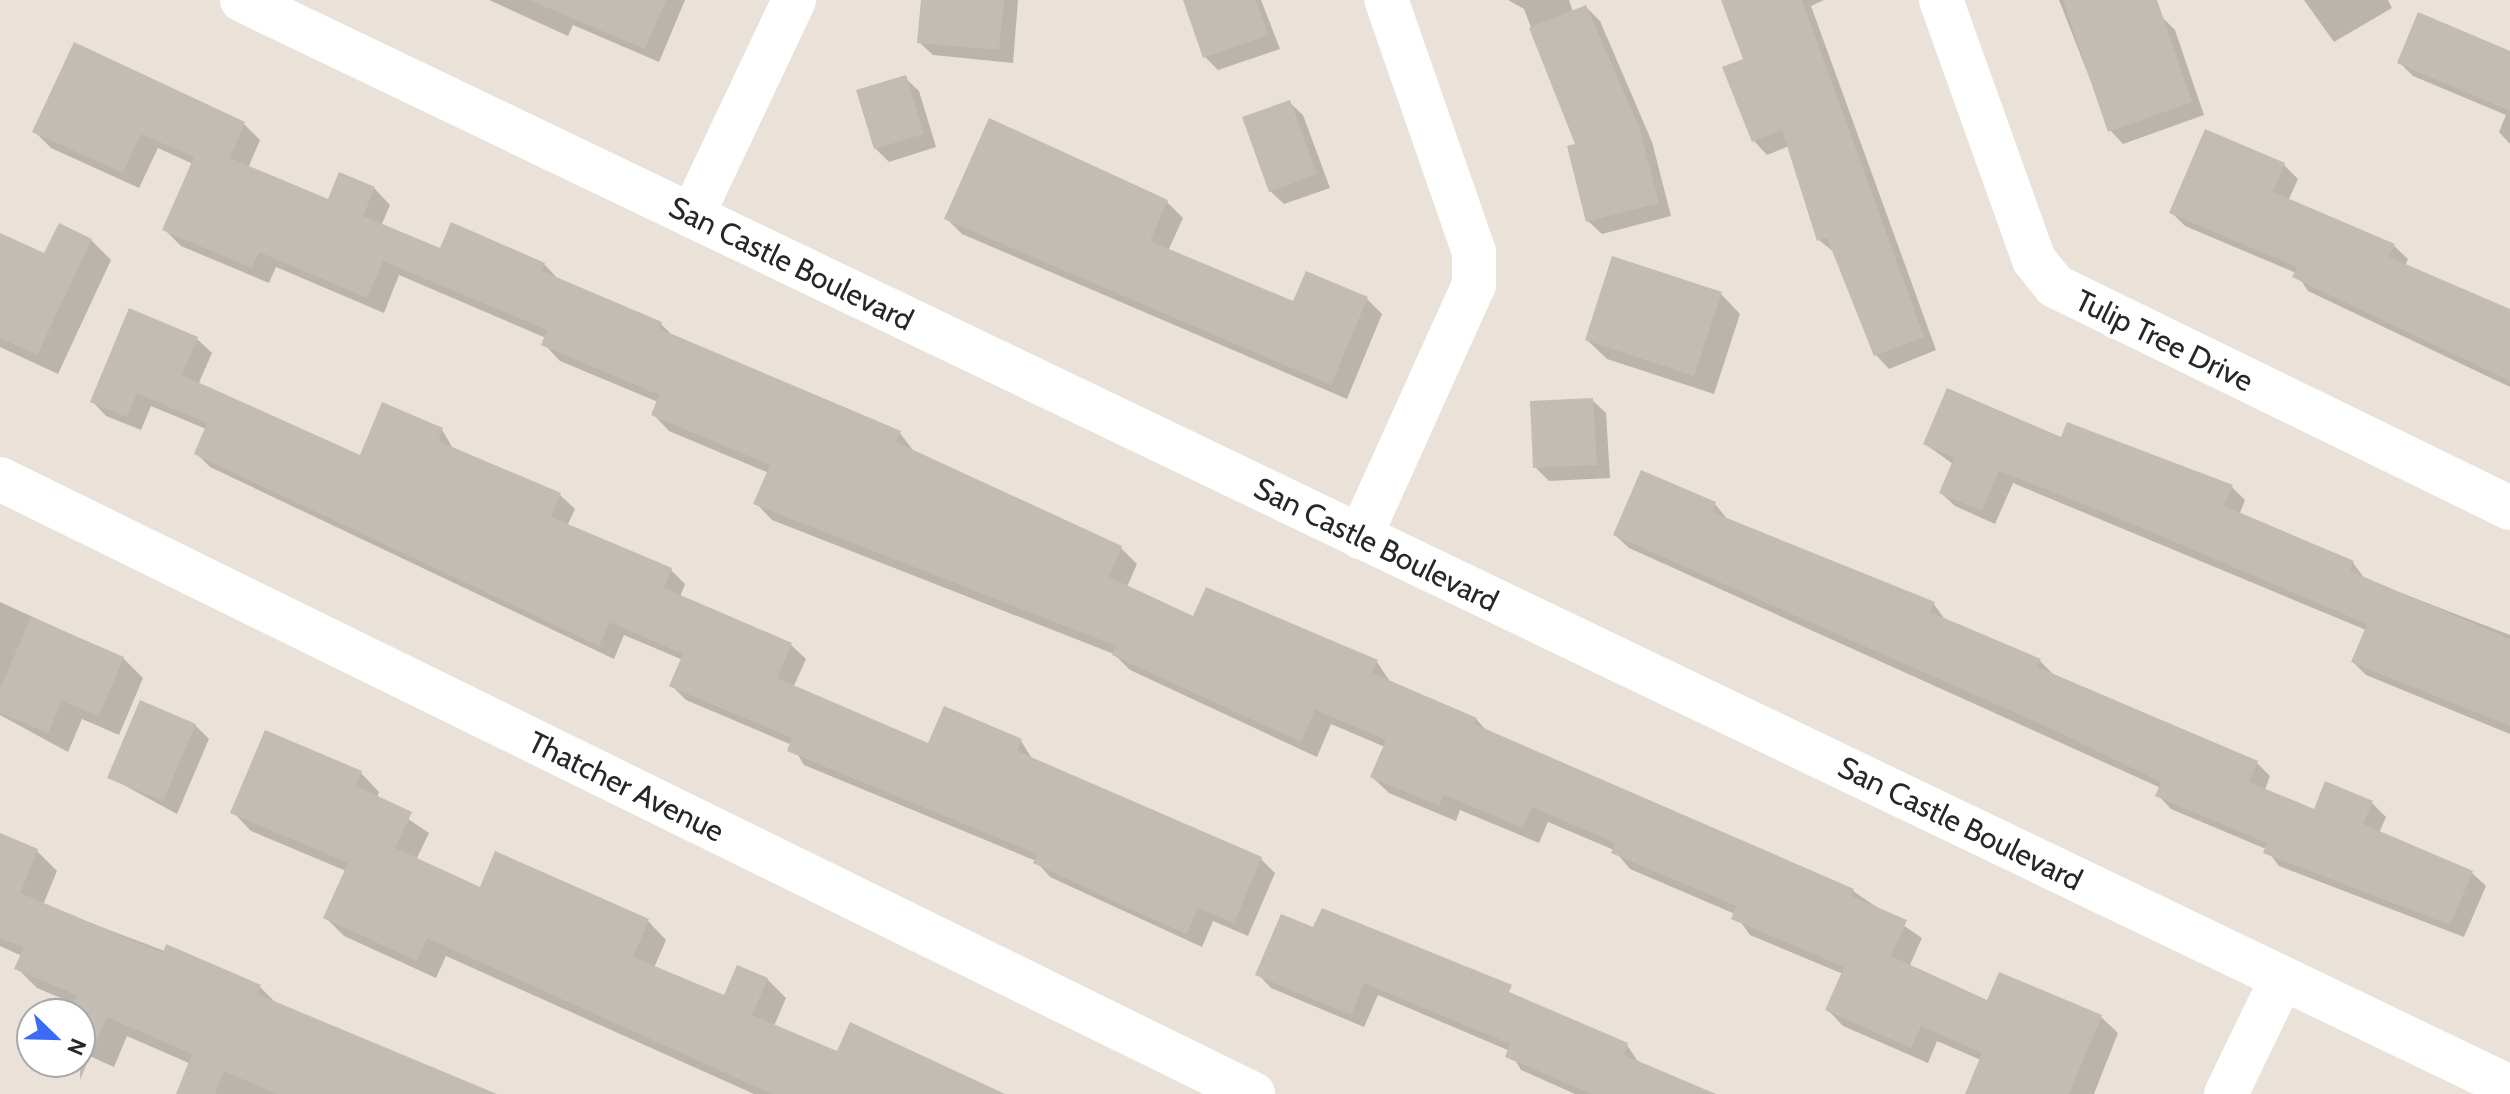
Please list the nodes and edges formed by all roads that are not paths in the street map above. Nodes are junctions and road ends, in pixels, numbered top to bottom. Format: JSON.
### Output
{"nodes":[{"id":1,"x":242,"y":0,"type":"edge"},
{"id":2,"x":794,"y":0,"type":"edge"},
{"id":3,"x":1386,"y":0,"type":"edge"},
{"id":4,"x":1941,"y":0,"type":"edge"},
{"id":5,"x":692,"y":216,"type":"junction"},
{"id":6,"x":0,"y":479,"type":"edge"},
{"id":7,"x":2510,"y":508,"type":"edge"},
{"id":8,"x":1360,"y":537,"type":"junction"},
{"id":9,"x":2282,"y":978,"type":"junction"},
{"id":10,"x":2510,"y":1087,"type":"edge"},
{"id":11,"x":1253,"y":1094,"type":"edge"},
{"id":12,"x":2226,"y":1094,"type":"edge"}],
"edges":[{"from":1,"to":5,"type":"street","name":"San Castle Boulevard"},
{"from":2,"to":5,"type":"street"},
{"from":3,"to":8,"type":"street"},
{"from":4,"to":7,"type":"street","name":"Tulip Tree Drive"},
{"from":5,"to":8,"type":"street","name":"San Castle Boulevard"},
{"from":6,"to":11,"type":"street","name":"Thatcher Avenue"},
{"from":8,"to":9,"type":"street","name":"San Castle Boulevard"},
{"from":9,"to":10,"type":"street","name":"San Castle Boulevard"},
{"from":9,"to":12,"type":"street"}]}
